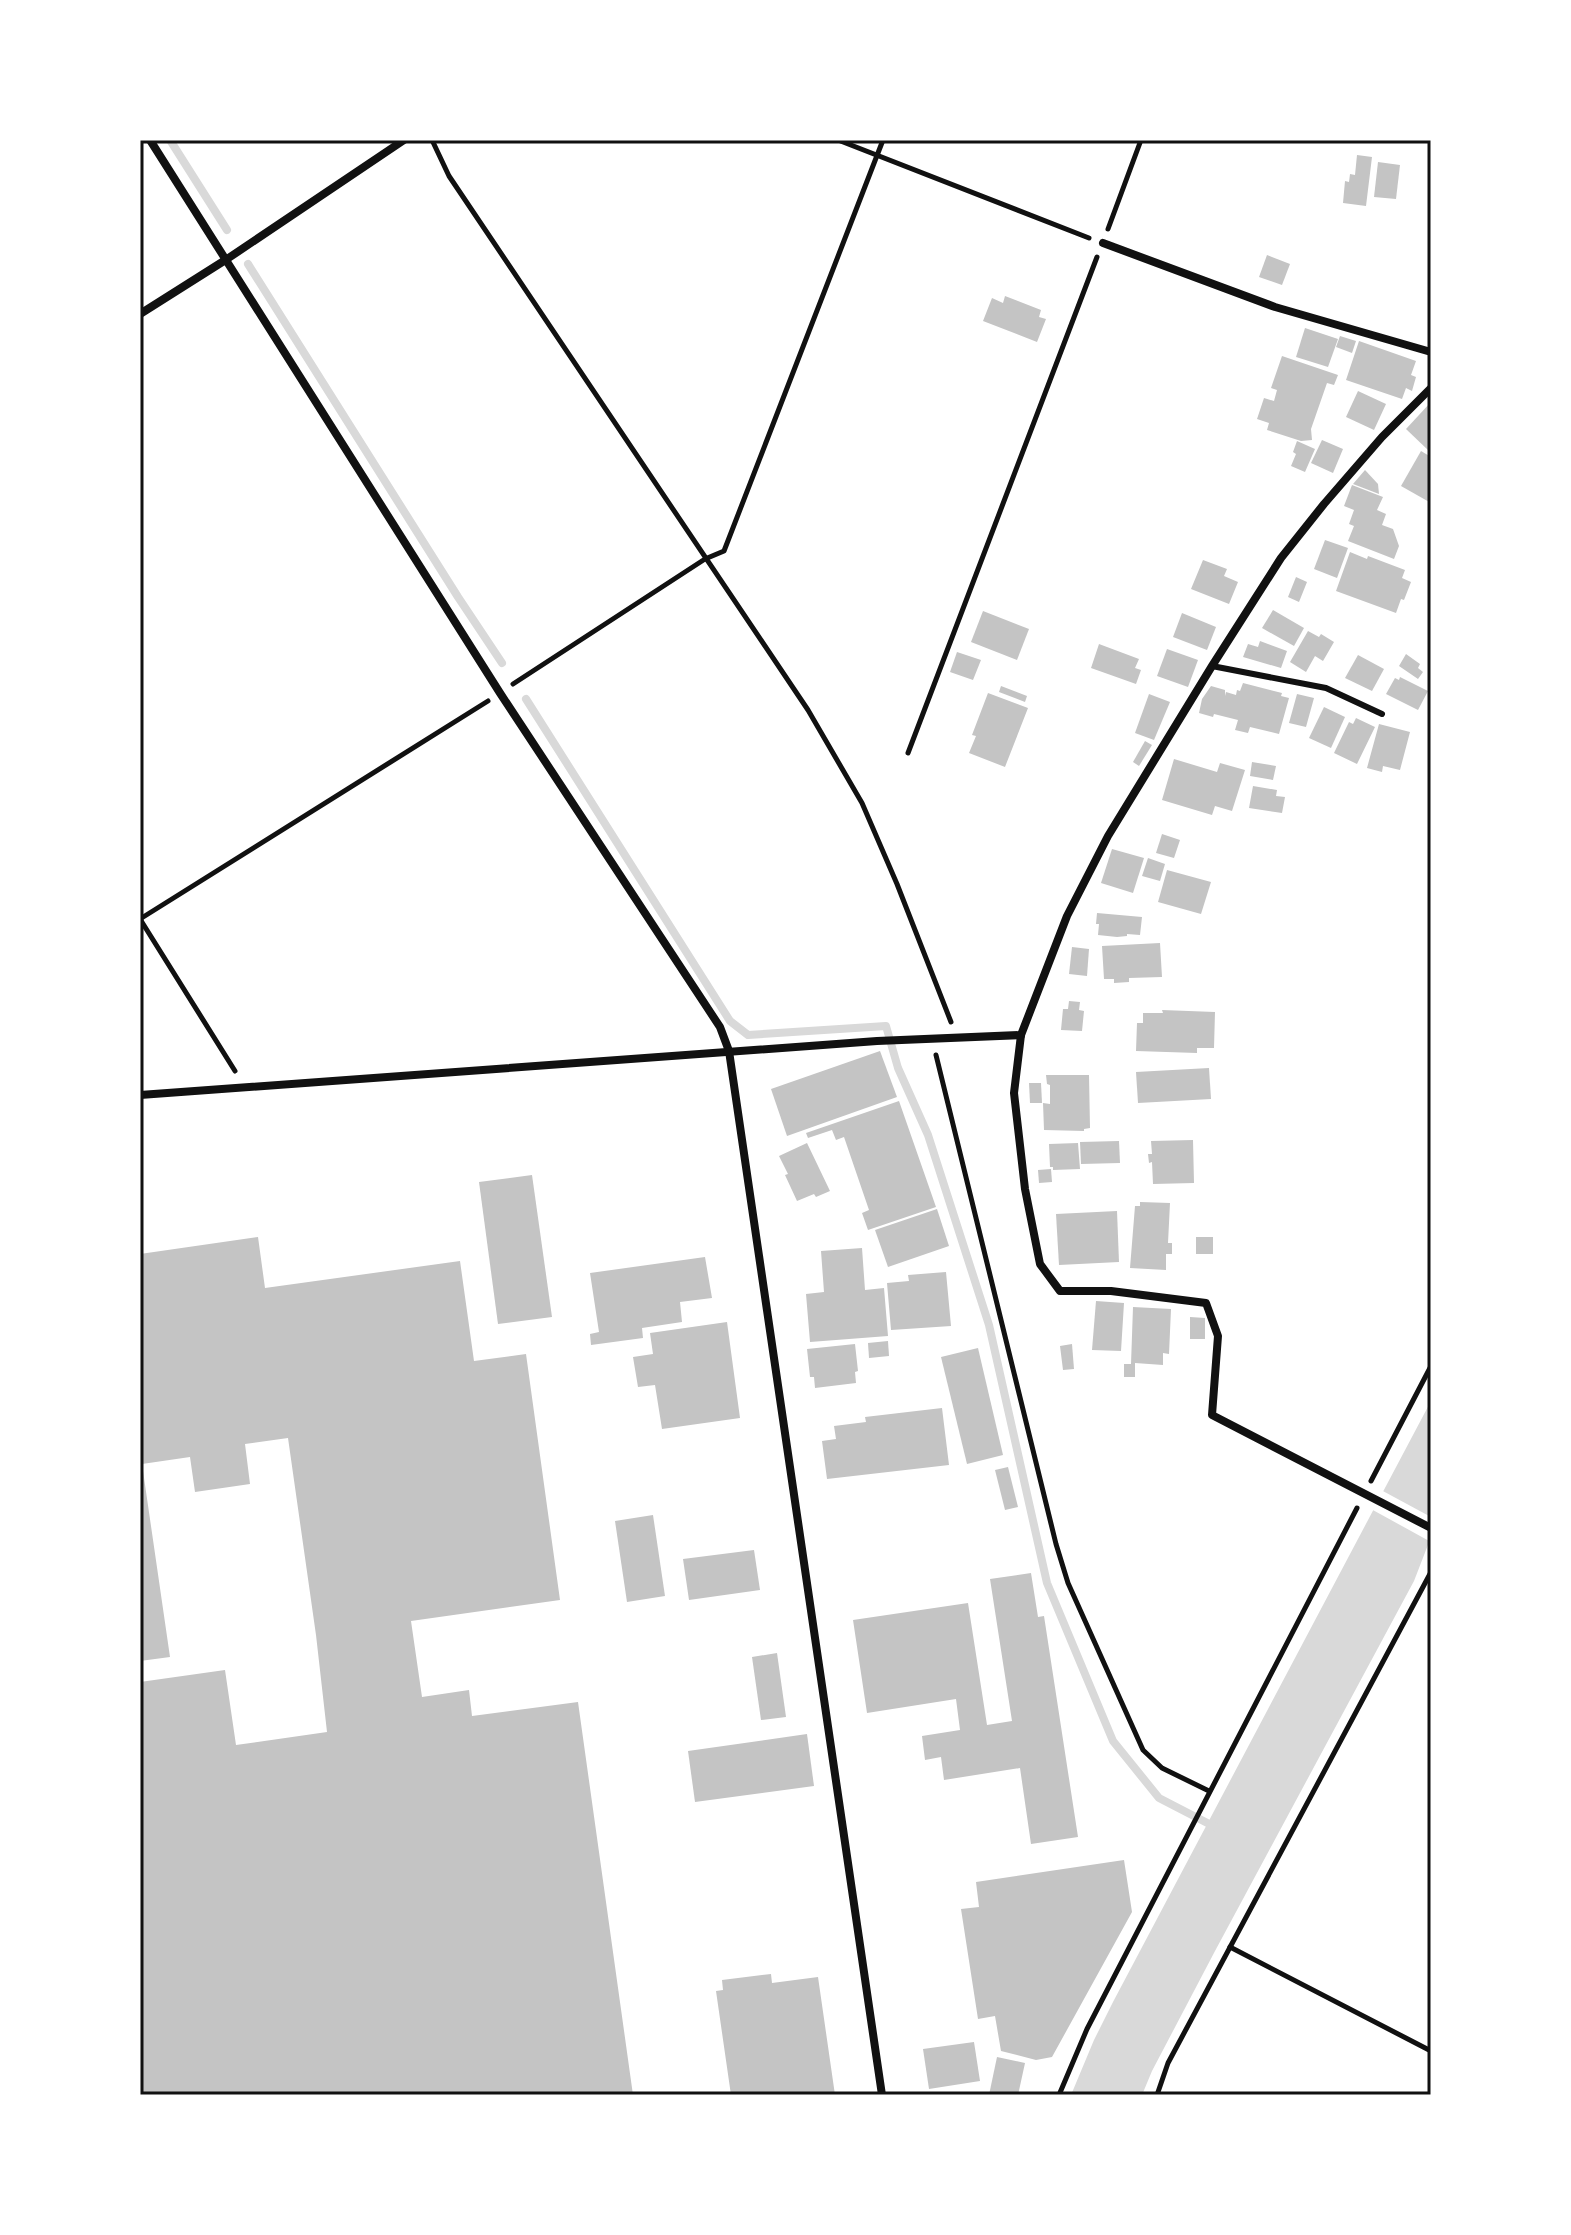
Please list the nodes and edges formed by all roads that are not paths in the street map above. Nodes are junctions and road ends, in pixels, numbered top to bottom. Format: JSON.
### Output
{"nodes":[{"id":1,"x":150,"y":140,"type":"edge"},
{"id":2,"x":404,"y":140,"type":"edge"},
{"id":3,"x":1103,"y":243,"type":"road end"},
{"id":4,"x":227,"y":259,"type":"junction"},
{"id":5,"x":140,"y":314,"type":"edge"},
{"id":6,"x":1431,"y":352,"type":"edge"},
{"id":7,"x":1431,"y":388,"type":"edge"},
{"id":8,"x":1212,"y":666,"type":"junction"},
{"id":9,"x":1382,"y":714,"type":"dead end"},
{"id":10,"x":1021,"y":1035,"type":"junction"},
{"id":11,"x":729,"y":1051,"type":"junction"},
{"id":12,"x":140,"y":1095,"type":"edge"},
{"id":13,"x":1431,"y":1528,"type":"edge"},
{"id":14,"x":882,"y":2095,"type":"edge"}],
"edges":[{"from":1,"to":4,"type":"street"},
{"from":2,"to":4,"type":"street"},
{"from":3,"to":6,"type":"street"},
{"from":4,"to":5,"type":"street"},
{"from":4,"to":11,"type":"street"},
{"from":7,"to":8,"type":"street"},
{"from":8,"to":9,"type":"lane"},
{"from":8,"to":10,"type":"street"},
{"from":10,"to":11,"type":"street"},
{"from":10,"to":13,"type":"street"},
{"from":11,"to":12,"type":"street"},
{"from":11,"to":14,"type":"street"}]}
